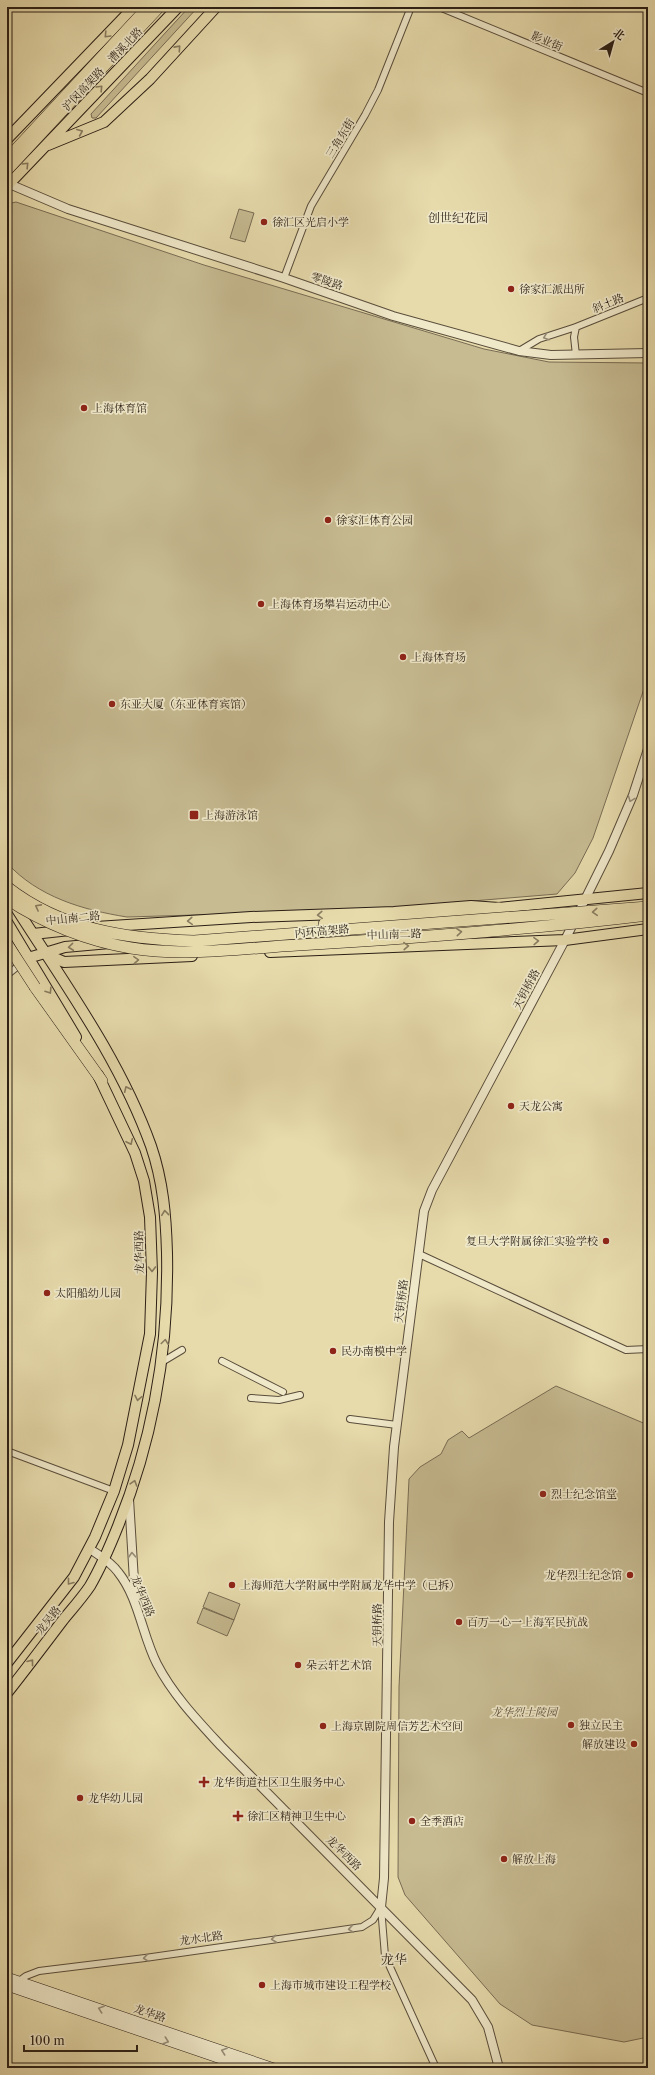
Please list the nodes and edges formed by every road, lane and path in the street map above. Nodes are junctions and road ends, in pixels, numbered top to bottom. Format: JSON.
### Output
{"nodes":[{"id":1,"x":134,"y":7,"type":"edge"},
{"id":2,"x":148,"y":7,"type":"edge"},
{"id":3,"x":159,"y":7,"type":"edge"},
{"id":4,"x":178,"y":7,"type":"edge"},
{"id":5,"x":216,"y":7,"type":"edge"},
{"id":6,"x":411,"y":7,"type":"edge"},
{"id":7,"x":439,"y":7,"type":"edge"},
{"id":8,"x":648,"y":93,"type":"edge"},
{"id":9,"x":7,"y":139,"type":"edge"},
{"id":10,"x":44,"y":147,"type":"junction"},
{"id":11,"x":7,"y":159,"type":"edge"},
{"id":12,"x":7,"y":170,"type":"edge"},
{"id":13,"x":8,"y":184,"type":"edge"},
{"id":14,"x":284,"y":278,"type":"junction"},
{"id":15,"x":648,"y":298,"type":"edge"},
{"id":16,"x":576,"y":327,"type":"junction"},
{"id":17,"x":519,"y":351,"type":"junction"},
{"id":18,"x":648,"y":353,"type":"edge"},
{"id":19,"x":576,"y":355,"type":"junction"},
{"id":20,"x":648,"y":749,"type":"edge"},
{"id":21,"x":7,"y":887,"type":"edge"},
{"id":22,"x":7,"y":893,"type":"edge"},
{"id":23,"x":648,"y":893,"type":"edge"},
{"id":24,"x":586,"y":898,"type":"junction"},
{"id":25,"x":7,"y":899,"type":"edge"},
{"id":26,"x":648,"y":907,"type":"edge"},
{"id":27,"x":499,"y":908,"type":"junction"},
{"id":28,"x":648,"y":915,"type":"edge"},
{"id":29,"x":7,"y":922,"type":"edge"},
{"id":30,"x":648,"y":929,"type":"edge"},
{"id":31,"x":33,"y":934,"type":"junction"},
{"id":32,"x":251,"y":937,"type":"junction"},
{"id":33,"x":565,"y":940,"type":"junction"},
{"id":34,"x":7,"y":944,"type":"edge"},
{"id":35,"x":46,"y":954,"type":"junction"},
{"id":36,"x":28,"y":958,"type":"junction"},
{"id":37,"x":7,"y":975,"type":"edge"},
{"id":38,"x":102,"y":1081,"type":"junction"},
{"id":39,"x":418,"y":1254,"type":"junction"},
{"id":40,"x":648,"y":1349,"type":"edge"},
{"id":41,"x":182,"y":1350,"type":"dead end"},
{"id":42,"x":222,"y":1361,"type":"dead end"},
{"id":43,"x":162,"y":1362,"type":"junction"},
{"id":44,"x":283,"y":1392,"type":"dead end"},
{"id":45,"x":300,"y":1395,"type":"dead end"},
{"id":46,"x":251,"y":1398,"type":"dead end"},
{"id":47,"x":350,"y":1419,"type":"dead end"},
{"id":48,"x":397,"y":1425,"type":"junction"},
{"id":49,"x":7,"y":1451,"type":"edge"},
{"id":50,"x":114,"y":1491,"type":"junction"},
{"id":51,"x":129,"y":1498,"type":"junction"},
{"id":52,"x":90,"y":1549,"type":"junction"},
{"id":53,"x":104,"y":1558,"type":"junction"},
{"id":54,"x":136,"y":1608,"type":"junction"},
{"id":55,"x":7,"y":1663,"type":"edge"},
{"id":56,"x":7,"y":1693,"type":"edge"},
{"id":57,"x":381,"y":1907,"type":"junction"},
{"id":58,"x":7,"y":1977,"type":"edge"},
{"id":59,"x":13,"y":1986,"type":"edge"},
{"id":60,"x":247,"y":2068,"type":"edge"},
{"id":61,"x":274,"y":2068,"type":"edge"},
{"id":62,"x":436,"y":2068,"type":"edge"},
{"id":63,"x":499,"y":2068,"type":"edge"}],
"edges":[{"from":1,"to":9,"type":"main road","name":"漕溪北路","one_way":true},
{"from":2,"to":11,"type":"highway","bridge":true},
{"from":3,"to":12,"type":"highway","name":"沪闵高架路","bridge":true},
{"from":10,"to":4,"type":"main road","name":"漕溪北路","one_way":true},
{"from":10,"to":5,"type":"main road","one_way":true},
{"from":6,"to":14,"type":"street","name":"三角东街"},
{"from":7,"to":8,"type":"street","name":"影业街"},
{"from":13,"to":10,"type":"main road","name":"漕溪北路","one_way":true},
{"from":13,"to":14,"type":"street","name":"零陵路"},
{"from":14,"to":17,"type":"street","name":"零陵路"},
{"from":15,"to":16,"type":"street","name":"斜土路"},
{"from":16,"to":17,"type":"street","name":"斜土路","one_way":true},
{"from":16,"to":19,"type":"street"},
{"from":17,"to":19,"type":"street","name":"零陵路"},
{"from":18,"to":19,"type":"street","name":"零陵路"},
{"from":20,"to":24,"type":"street","name":"天钥桥路","one_way":true},
{"from":32,"to":21,"type":"highway","name":"内环高架路","one_way":true,"bridge":true},
{"from":22,"to":31,"type":"main road","name":"中山南二路"},
{"from":23,"to":24,"type":"main road","name":"中山南二路"},
{"from":24,"to":27,"type":"main road","name":"中山南二路"},
{"from":24,"to":33,"type":"street","name":"天钥桥路"},
{"from":25,"to":28,"type":"highway","name":"内环高架路","one_way":true,"bridge":true},
{"from":26,"to":32,"type":"highway","name":"内环高架路","one_way":true,"bridge":true},
{"from":27,"to":31,"type":"main road","name":"中山南二路","one_way":true},
{"from":27,"to":32,"type":"highway"},
{"from":27,"to":35,"type":"main road","name":"中山南二路","one_way":true},
{"from":29,"to":36,"type":"main road"},
{"from":30,"to":33,"type":"main road","name":"中山南二路"},
{"from":31,"to":35,"type":"main road","name":"中山南二路"},
{"from":35,"to":33,"type":"main road","name":"中山南二路","one_way":true},
{"from":33,"to":39,"type":"street","name":"天钥桥路"},
{"from":34,"to":38,"type":"highway","bridge":true},
{"from":35,"to":36,"type":"main road","name":"中山南二路"},
{"from":43,"to":35,"type":"main road","one_way":true},
{"from":36,"to":37,"type":"street"},
{"from":36,"to":38,"type":"main road","name":"龙华西路","one_way":true},
{"from":38,"to":50,"type":"main road","name":"龙华西路","one_way":true},
{"from":39,"to":40,"type":"street"},
{"from":39,"to":48,"type":"street","name":"天钥桥路"},
{"from":41,"to":43,"type":"street"},
{"from":42,"to":44,"type":"street"},
{"from":51,"to":43,"type":"main road","one_way":true},
{"from":45,"to":46,"type":"street"},
{"from":47,"to":48,"type":"street"},
{"from":48,"to":57,"type":"street","name":"天钥桥路"},
{"from":49,"to":50,"type":"street"},
{"from":50,"to":52,"type":"main road","name":"龙华西路"},
{"from":51,"to":53,"type":"main road"},
{"from":54,"to":51,"type":"street","one_way":true},
{"from":52,"to":53,"type":"street","name":"龙华西路"},
{"from":52,"to":55,"type":"main road","name":"龙吴路","one_way":true},
{"from":53,"to":54,"type":"street","name":"龙华西路"},
{"from":56,"to":53,"type":"main road","name":"龙吴路","one_way":true},
{"from":54,"to":57,"type":"street","name":"龙华西路"},
{"from":57,"to":59,"type":"street","name":"龙水北路","one_way":true},
{"from":57,"to":62,"type":"street"},
{"from":57,"to":63,"type":"street","name":"龙华西路"},
{"from":58,"to":59,"type":"main road"},
{"from":59,"to":60,"type":"main road","name":"龙华路","one_way":true},
{"from":61,"to":59,"type":"main road","name":"龙华路","one_way":true}]}
